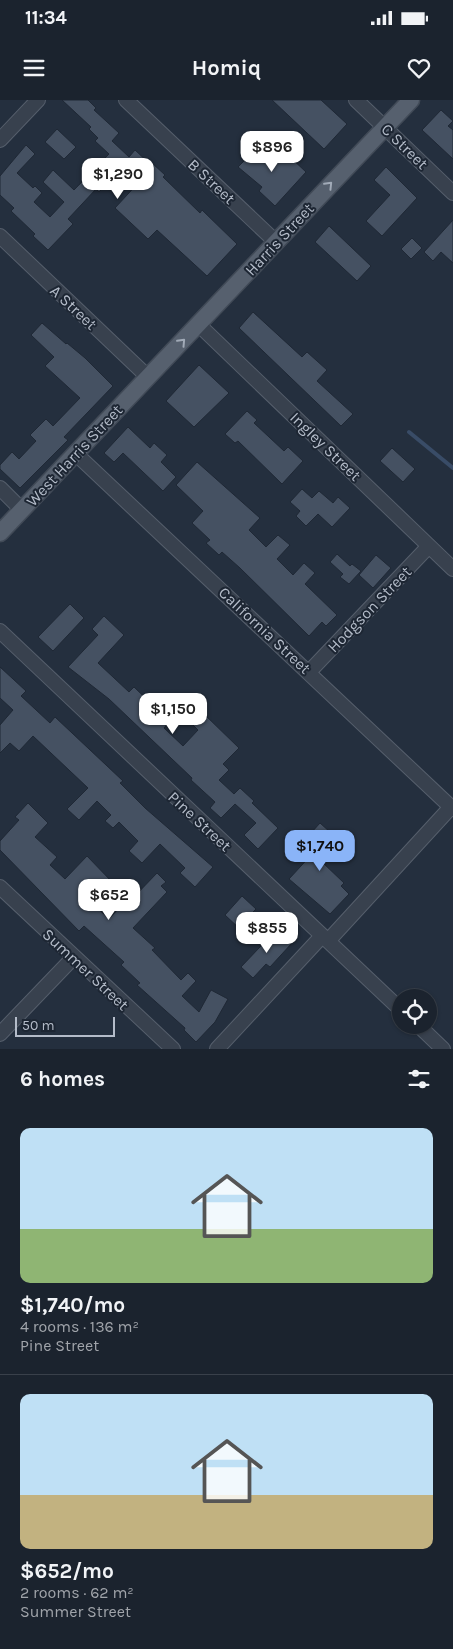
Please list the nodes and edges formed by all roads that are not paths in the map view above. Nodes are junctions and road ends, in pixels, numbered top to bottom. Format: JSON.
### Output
{"nodes":[{"id":1,"x":38,"y":100,"type":"edge"},
{"id":2,"x":126,"y":100,"type":"edge"},
{"id":3,"x":356,"y":100,"type":"edge"},
{"id":4,"x":410,"y":100,"type":"edge"},
{"id":5,"x":385,"y":127,"type":"junction"},
{"id":6,"x":0,"y":140,"type":"edge"},
{"id":7,"x":453,"y":193,"type":"edge"},
{"id":8,"x":0,"y":236,"type":"edge"},
{"id":9,"x":276,"y":242,"type":"junction"},
{"id":10,"x":198,"y":324,"type":"junction"},
{"id":11,"x":148,"y":377,"type":"junction"},
{"id":12,"x":75,"y":453,"type":"junction"},
{"id":13,"x":0,"y":488,"type":"edge"},
{"id":14,"x":22,"y":510,"type":"junction"},
{"id":15,"x":0,"y":533,"type":"edge"},
{"id":16,"x":429,"y":546,"type":"junction"},
{"id":17,"x":453,"y":568,"type":"edge"},
{"id":18,"x":0,"y":631,"type":"edge"},
{"id":19,"x":309,"y":672,"type":"junction"},
{"id":20,"x":452,"y":808,"type":"edge"},
{"id":21,"x":0,"y":887,"type":"edge"},
{"id":22,"x":325,"y":939,"type":"junction"},
{"id":23,"x":74,"y":958,"type":"junction"},
{"id":24,"x":392,"y":1002,"type":"edge"},
{"id":25,"x":0,"y":1034,"type":"edge"},
{"id":26,"x":427,"y":1034,"type":"edge"},
{"id":27,"x":173,"y":1049,"type":"edge"},
{"id":28,"x":217,"y":1049,"type":"edge"},
{"id":29,"x":443,"y":1049,"type":"edge"}],
"edges":[{"from":1,"to":6,"type":"street"},
{"from":2,"to":9,"type":"street","name":"B Street"},
{"from":3,"to":5,"type":"street","name":"C Street"},
{"from":4,"to":5,"type":"main road","name":"Harris Street"},
{"from":5,"to":7,"type":"street","name":"C Street"},
{"from":9,"to":5,"type":"main road","name":"Harris Street","one_way":true},
{"from":8,"to":11,"type":"street","name":"A Street"},
{"from":9,"to":10,"type":"main road","name":"Harris Street"},
{"from":11,"to":10,"type":"main road","name":"Harris Street","one_way":true},
{"from":10,"to":16,"type":"street","name":"Ingley Street"},
{"from":11,"to":12,"type":"main road","name":"West Harris Street"},
{"from":12,"to":14,"type":"main road","name":"West Harris Street"},
{"from":12,"to":19,"type":"street","name":"California Street"},
{"from":13,"to":14,"type":"street"},
{"from":14,"to":15,"type":"main road","name":"West Harris Street"},
{"from":16,"to":17,"type":"street","name":"Ingley Street"},
{"from":16,"to":19,"type":"street","name":"Hodgson Street"},
{"from":18,"to":22,"type":"street","name":"Pine Street"},
{"from":19,"to":20,"type":"street","name":"California Street"},
{"from":20,"to":22,"type":"street"},
{"from":21,"to":23,"type":"street","name":"Summer Street"},
{"from":22,"to":24,"type":"street","name":"Pine Street"},
{"from":22,"to":28,"type":"street"},
{"from":23,"to":25,"type":"street"},
{"from":23,"to":27,"type":"street","name":"Summer Street"},
{"from":26,"to":29,"type":"street"}]}
